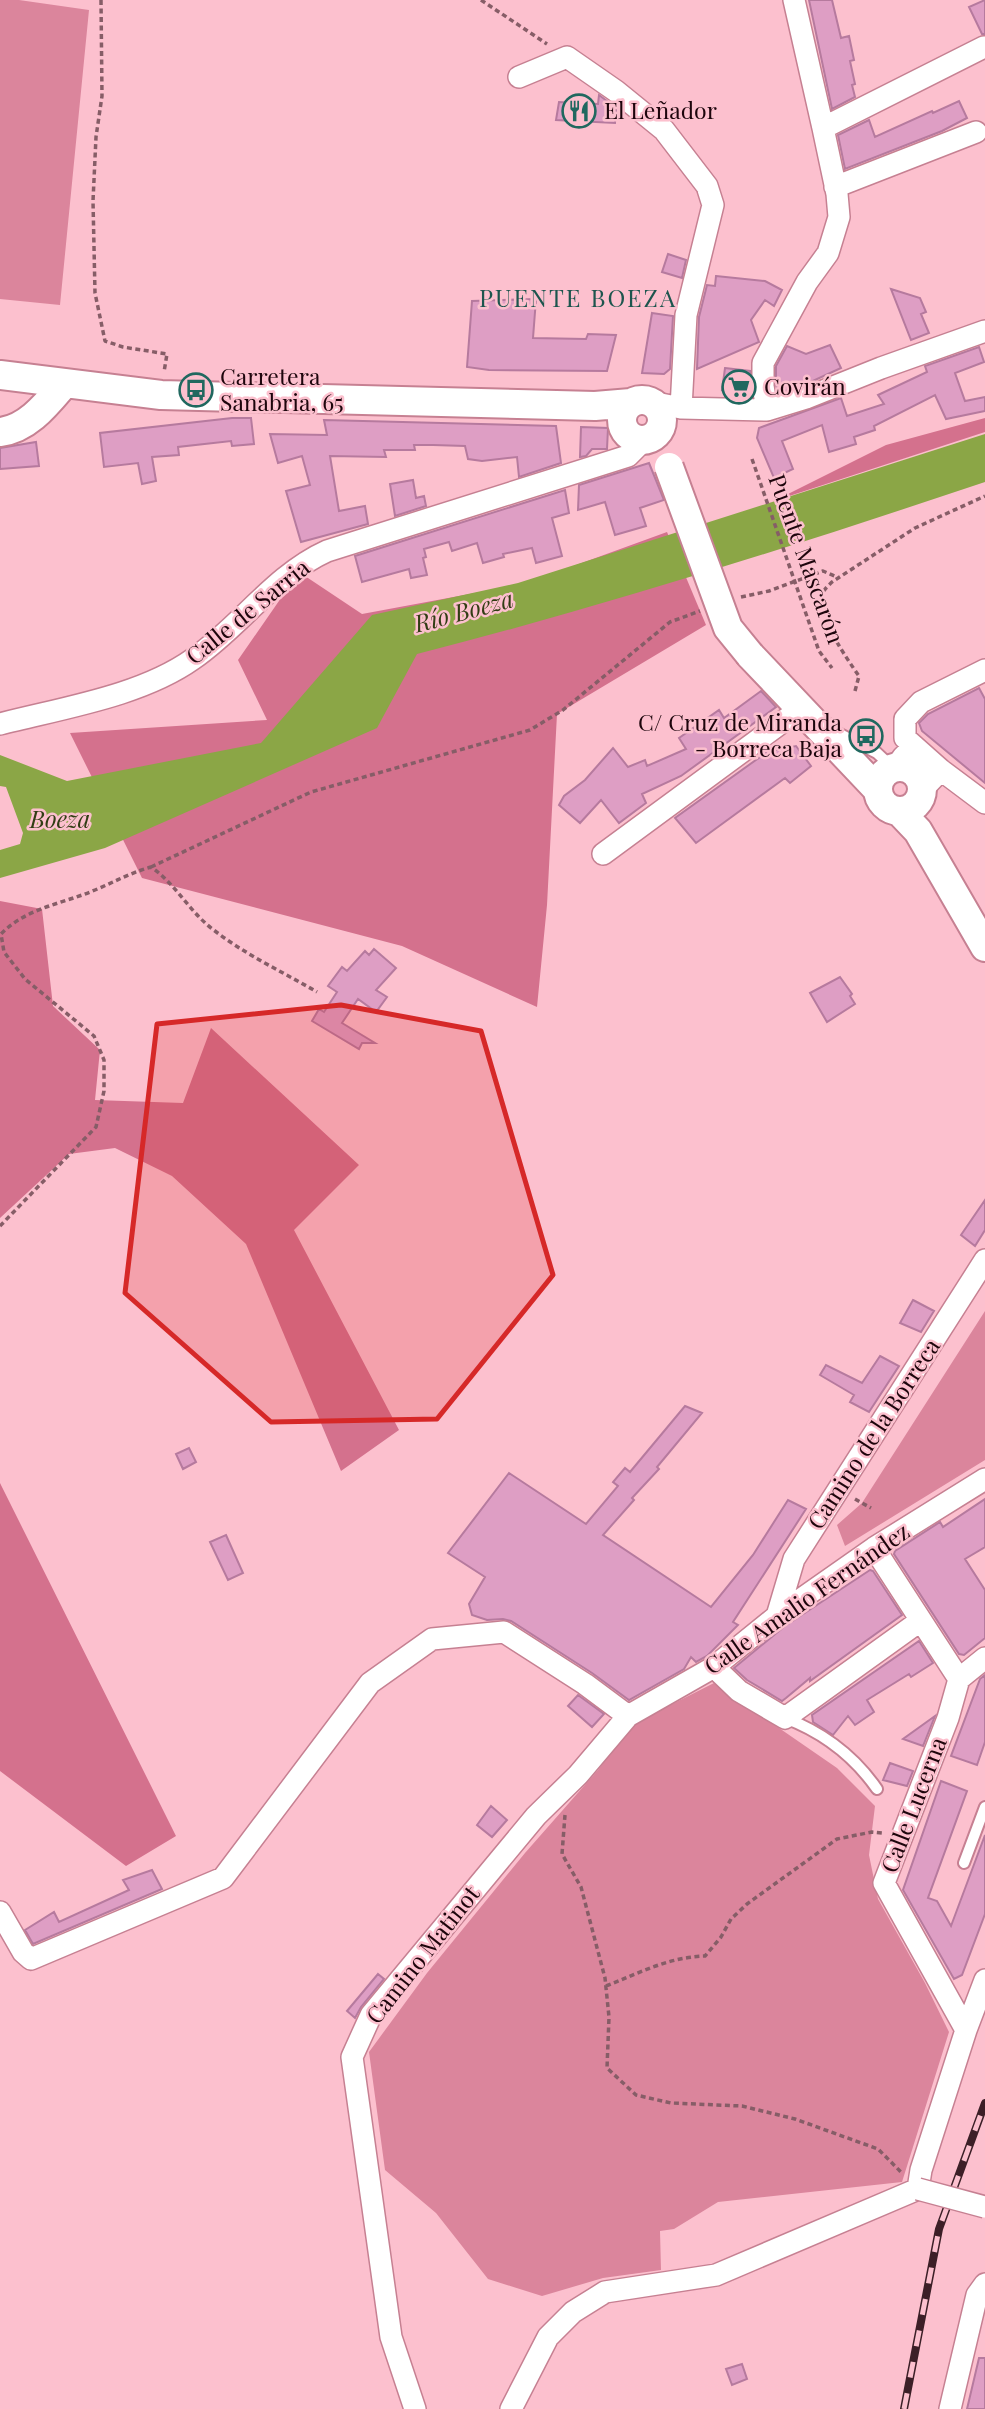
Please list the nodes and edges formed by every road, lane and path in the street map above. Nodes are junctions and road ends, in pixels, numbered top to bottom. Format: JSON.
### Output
{"nodes":[{"id":1,"x":101,"y":0,"type":"edge"},
{"id":2,"x":481,"y":0,"type":"edge"},
{"id":3,"x":794,"y":0,"type":"edge"},
{"id":4,"x":984,"y":47,"type":"edge"},
{"id":5,"x":566,"y":57,"type":"junction"},
{"id":6,"x":519,"y":77,"type":"dead end"},
{"id":7,"x":823,"y":128,"type":"junction"},
{"id":8,"x":976,"y":132,"type":"dead end"},
{"id":9,"x":835,"y":187,"type":"junction"},
{"id":10,"x":985,"y":331,"type":"edge"},
{"id":11,"x":0,"y":375,"type":"edge"},
{"id":12,"x":163,"y":378,"type":"dead end"},
{"id":13,"x":45,"y":403,"type":"junction"},
{"id":14,"x":767,"y":410,"type":"junction"},
{"id":15,"x":0,"y":432,"type":"edge"},
{"id":16,"x":649,"y":432,"type":"junction"},
{"id":17,"x":752,"y":458,"type":"dead end"},
{"id":18,"x":985,"y":496,"type":"edge"},
{"id":19,"x":839,"y":578,"type":"junction"},
{"id":20,"x":738,"y":598,"type":"dead end"},
{"id":21,"x":704,"y":610,"type":"dead end"},
{"id":22,"x":831,"y":668,"type":"dead end"},
{"id":23,"x":985,"y":670,"type":"edge"},
{"id":24,"x":855,"y":691,"type":"dead end"},
{"id":25,"x":0,"y":724,"type":"edge"},
{"id":26,"x":817,"y":727,"type":"junction"},
{"id":27,"x":894,"y":768,"type":"junction"},
{"id":28,"x":920,"y":801,"type":"junction"},
{"id":29,"x":985,"y":803,"type":"edge"},
{"id":30,"x":603,"y":854,"type":"dead end"},
{"id":31,"x":151,"y":867,"type":"junction"},
{"id":32,"x":985,"y":947,"type":"edge"},
{"id":33,"x":317,"y":992,"type":"dead end"},
{"id":34,"x":0,"y":1226,"type":"edge"},
{"id":35,"x":985,"y":1260,"type":"edge"},
{"id":36,"x":985,"y":1479,"type":"edge"},
{"id":37,"x":874,"y":1548,"type":"junction"},
{"id":38,"x":777,"y":1616,"type":"junction"},
{"id":39,"x":920,"y":1621,"type":"junction"},
{"id":40,"x":985,"y":1658,"type":"edge"},
{"id":41,"x":714,"y":1667,"type":"junction"},
{"id":42,"x":959,"y":1679,"type":"junction"},
{"id":43,"x":628,"y":1716,"type":"junction"},
{"id":44,"x":785,"y":1718,"type":"junction"},
{"id":45,"x":568,"y":1785,"type":"junction"},
{"id":46,"x":877,"y":1789,"type":"dead end"},
{"id":47,"x":985,"y":1807,"type":"edge"},
{"id":48,"x":902,"y":1835,"type":"junction"},
{"id":49,"x":964,"y":1863,"type":"dead end"},
{"id":50,"x":0,"y":1912,"type":"edge"},
{"id":51,"x":985,"y":1980,"type":"edge"},
{"id":52,"x":606,"y":1986,"type":"junction"},
{"id":53,"x":966,"y":2030,"type":"junction"},
{"id":54,"x":918,"y":2189,"type":"junction"},
{"id":55,"x":985,"y":2207,"type":"edge"},
{"id":56,"x":985,"y":2284,"type":"edge"},
{"id":57,"x":415,"y":2409,"type":"edge"},
{"id":58,"x":511,"y":2409,"type":"edge"},
{"id":59,"x":950,"y":2409,"type":"edge"}],
"edges":[{"from":1,"to":12,"type":"path"},
{"from":2,"to":5,"type":"path"},
{"from":3,"to":7,"type":"street"},
{"from":4,"to":7,"type":"street"},
{"from":5,"to":6,"type":"street"},
{"from":5,"to":16,"type":"street"},
{"from":7,"to":9,"type":"street"},
{"from":8,"to":9,"type":"street"},
{"from":9,"to":14,"type":"street"},
{"from":10,"to":14,"type":"street","name":"Calle de Sarria"},
{"from":11,"to":13,"type":"street"},
{"from":13,"to":15,"type":"street"},
{"from":13,"to":16,"type":"street"},
{"from":14,"to":16,"type":"street","name":"Calle de Sarria"},
{"from":16,"to":25,"type":"street","name":"Calle de Sarria"},
{"from":16,"to":26,"type":"street","bridge":true},
{"from":17,"to":22,"type":"path","name":"Puente Mascarón","bridge":true},
{"from":18,"to":19,"type":"path"},
{"from":19,"to":20,"type":"path"},
{"from":19,"to":24,"type":"path"},
{"from":21,"to":31,"type":"path"},
{"from":23,"to":27,"type":"street"},
{"from":26,"to":27,"type":"street"},
{"from":26,"to":30,"type":"street"},
{"from":27,"to":28,"type":"street"},
{"from":27,"to":28,"type":"street"},
{"from":28,"to":29,"type":"street"},
{"from":28,"to":32,"type":"street"},
{"from":31,"to":33,"type":"path"},
{"from":31,"to":34,"type":"path"},
{"from":35,"to":38,"type":"street","name":"Camino de la Borreca"},
{"from":36,"to":37,"type":"street","name":"Calle Amalio Fernández"},
{"from":37,"to":38,"type":"street","name":"Calle Amalio Fernández"},
{"from":37,"to":39,"type":"street"},
{"from":38,"to":41,"type":"street","name":"Calle Amalio Fernández"},
{"from":39,"to":42,"type":"street"},
{"from":39,"to":44,"type":"street"},
{"from":40,"to":42,"type":"street"},
{"from":41,"to":43,"type":"street","name":"Calle Amalio Fernández"},
{"from":41,"to":44,"type":"street"},
{"from":42,"to":48,"type":"street","name":"Calle Lucerna"},
{"from":43,"to":45,"type":"street","name":"Camino Matinot"},
{"from":43,"to":50,"type":"street"},
{"from":44,"to":46,"type":"lane"},
{"from":45,"to":52,"type":"path"},
{"from":45,"to":57,"type":"street","name":"Camino Matinot"},
{"from":47,"to":49,"type":"lane"},
{"from":48,"to":52,"type":"path"},
{"from":48,"to":53,"type":"street","name":"Calle Lucerna"},
{"from":51,"to":53,"type":"street"},
{"from":52,"to":54,"type":"path"},
{"from":53,"to":54,"type":"street"},
{"from":54,"to":55,"type":"street","bridge":true},
{"from":54,"to":58,"type":"street"},
{"from":56,"to":59,"type":"street"}]}
